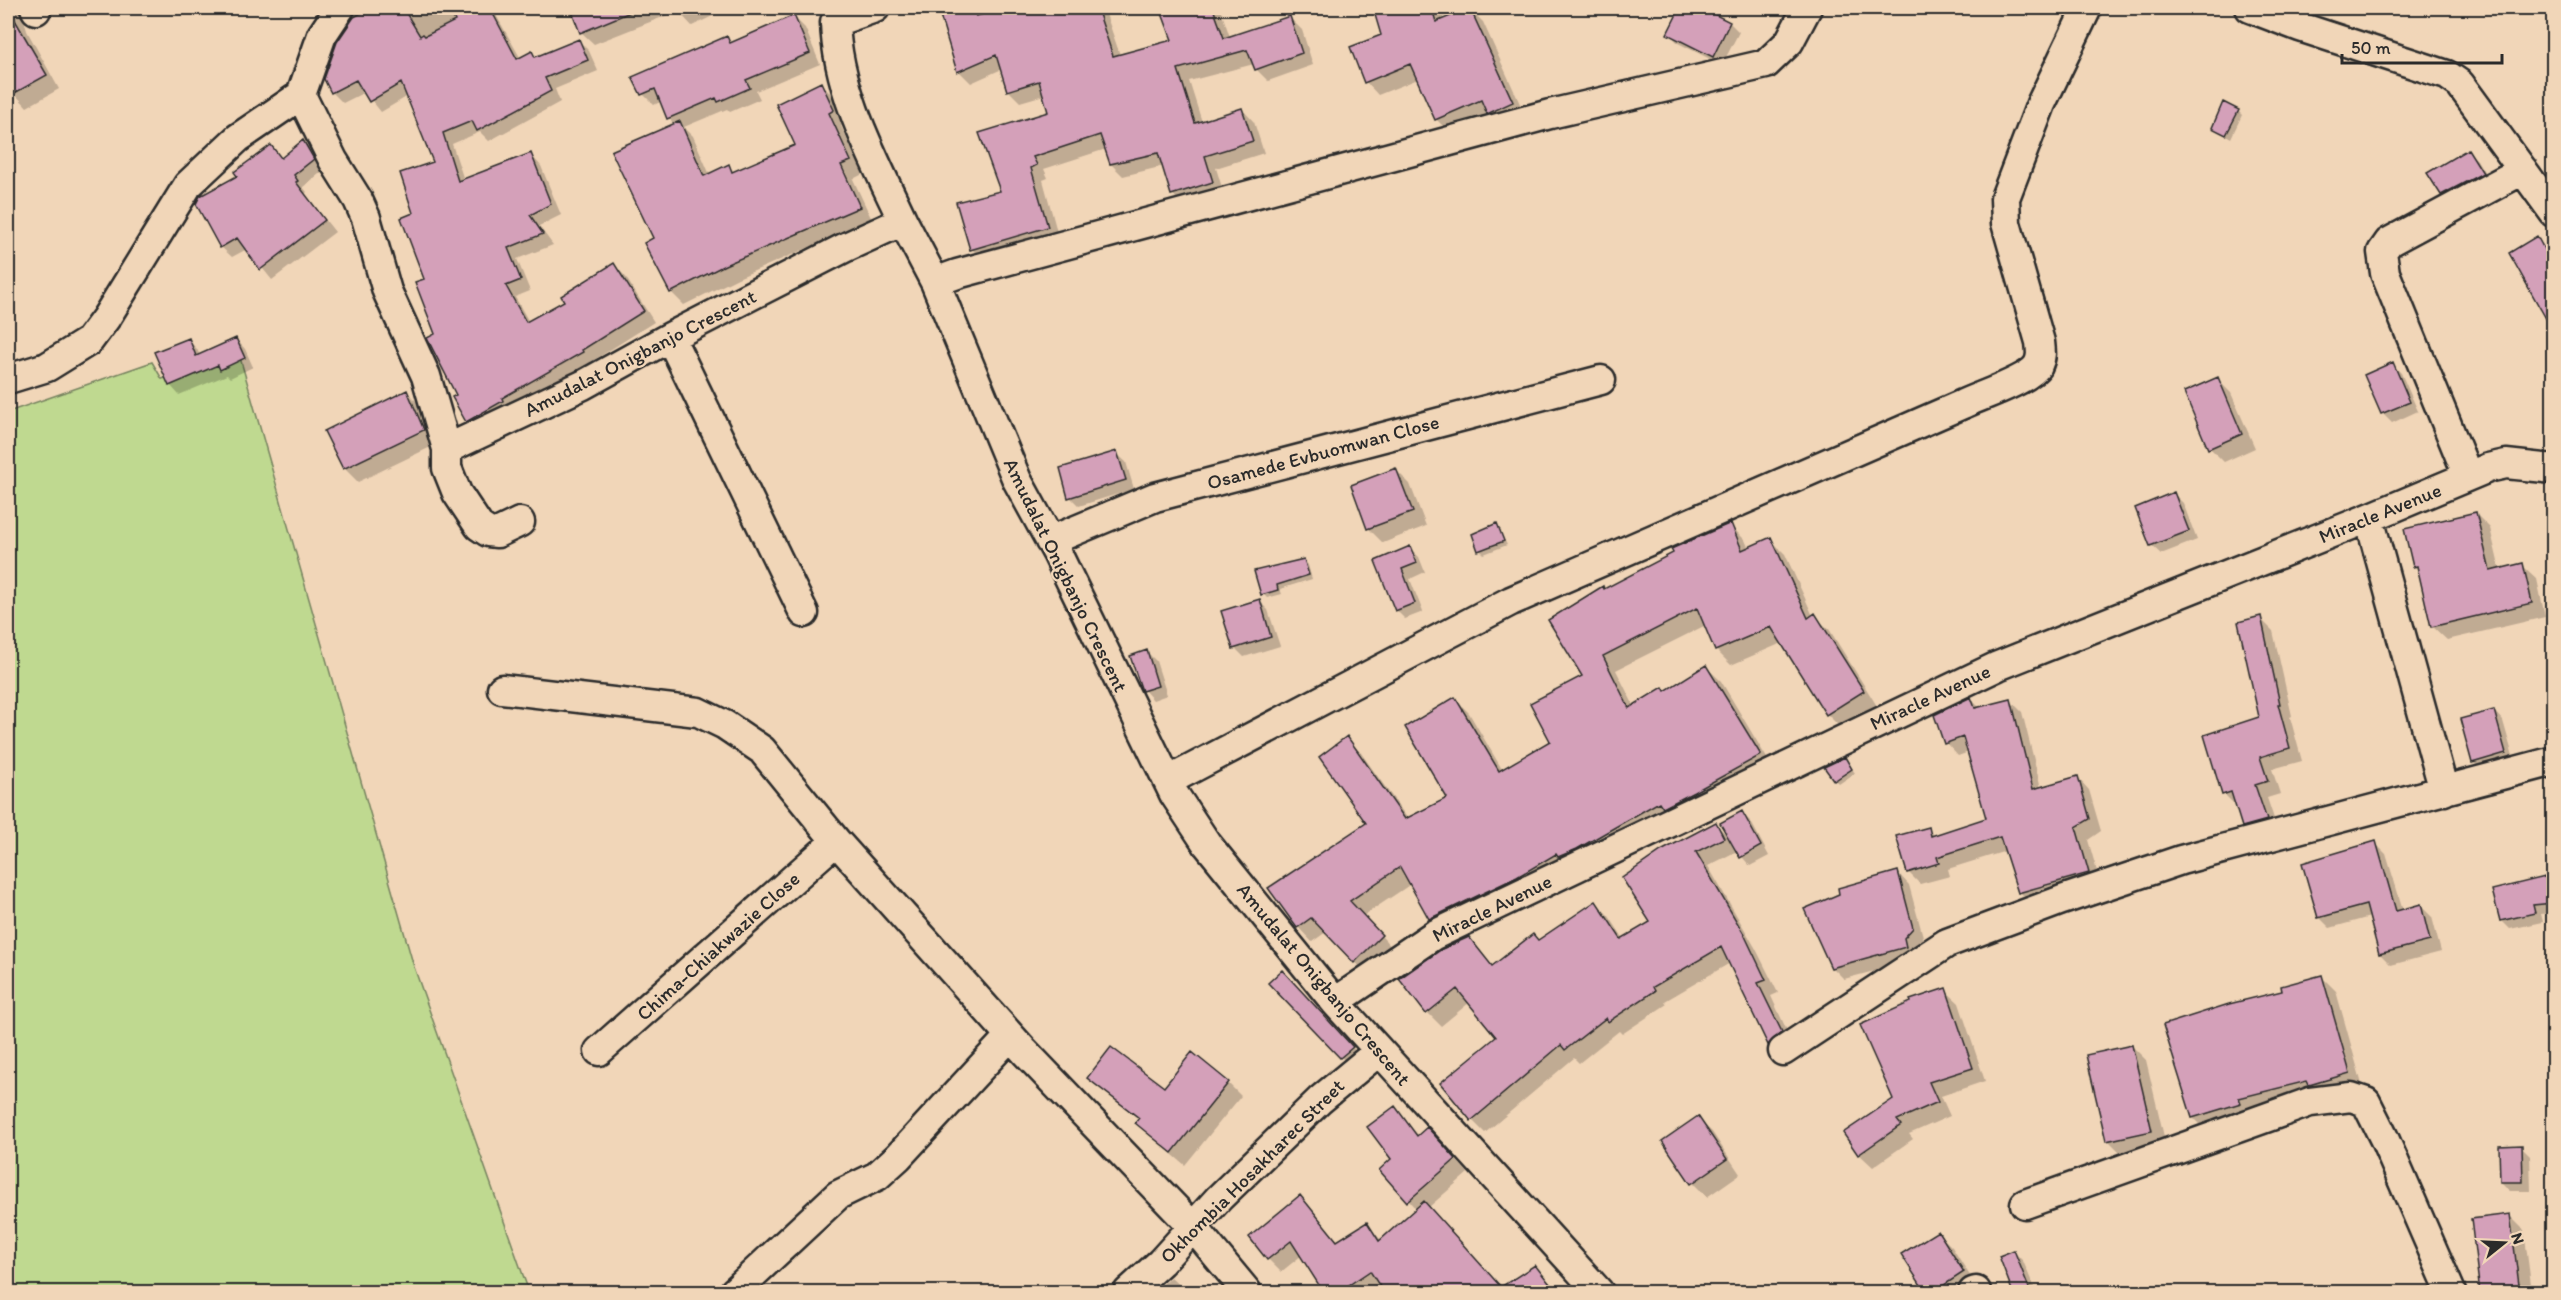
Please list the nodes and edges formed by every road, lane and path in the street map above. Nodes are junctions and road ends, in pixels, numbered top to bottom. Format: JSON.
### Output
{"nodes":[{"id":1,"x":340,"y":8,"type":"edge"},
{"id":2,"x":875,"y":8,"type":"edge"},
{"id":3,"x":1807,"y":8,"type":"edge"},
{"id":4,"x":2087,"y":8,"type":"edge"},
{"id":5,"x":2250,"y":8,"type":"edge"},
{"id":6,"x":829,"y":15,"type":"edge"},
{"id":7,"x":301,"y":95,"type":"junction"},
{"id":8,"x":2523,"y":170,"type":"junction"},
{"id":9,"x":2553,"y":213,"type":"edge"},
{"id":10,"x":903,"y":221,"type":"junction"},
{"id":11,"x":935,"y":282,"type":"junction"},
{"id":12,"x":670,"y":337,"type":"junction"},
{"id":13,"x":8,"y":379,"type":"edge"},
{"id":14,"x":1601,"y":380,"type":"dead end"},
{"id":15,"x":447,"y":449,"type":"junction"},
{"id":16,"x":2553,"y":469,"type":"edge"},
{"id":17,"x":2468,"y":476,"type":"junction"},
{"id":18,"x":2369,"y":518,"type":"junction"},
{"id":19,"x":520,"y":522,"type":"dead end"},
{"id":20,"x":1050,"y":541,"type":"junction"},
{"id":21,"x":804,"y":613,"type":"dead end"},
{"id":22,"x":502,"y":688,"type":"dead end"},
{"id":23,"x":2553,"y":761,"type":"edge"},
{"id":24,"x":1168,"y":781,"type":"junction"},
{"id":25,"x":2444,"y":791,"type":"junction"},
{"id":26,"x":836,"y":842,"type":"junction"},
{"id":27,"x":1335,"y":1002,"type":"junction"},
{"id":28,"x":1010,"y":1036,"type":"junction"},
{"id":29,"x":599,"y":1051,"type":"dead end"},
{"id":30,"x":1783,"y":1051,"type":"dead end"},
{"id":31,"x":1378,"y":1052,"type":"junction"},
{"id":32,"x":2025,"y":1204,"type":"dead end"},
{"id":33,"x":1194,"y":1228,"type":"junction"},
{"id":34,"x":734,"y":1293,"type":"edge"},
{"id":35,"x":1128,"y":1293,"type":"edge"},
{"id":36,"x":1247,"y":1293,"type":"edge"},
{"id":37,"x":1599,"y":1293,"type":"edge"},
{"id":38,"x":2451,"y":1293,"type":"edge"}],
"edges":[{"from":1,"to":7,"type":"street"},
{"from":2,"to":6,"type":"street"},
{"from":3,"to":11,"type":"street"},
{"from":4,"to":24,"type":"street"},
{"from":5,"to":8,"type":"street"},
{"from":6,"to":10,"type":"street"},
{"from":7,"to":13,"type":"street"},
{"from":7,"to":15,"type":"street"},
{"from":8,"to":9,"type":"street"},
{"from":8,"to":17,"type":"street"},
{"from":10,"to":11,"type":"street","name":"Amudalat Onigbanjo Crescent"},
{"from":10,"to":12,"type":"street","name":"Amudalat Onigbanjo Crescent"},
{"from":11,"to":20,"type":"street","name":"Amudalat Onigbanjo Crescent"},
{"from":12,"to":15,"type":"street","name":"Amudalat Onigbanjo Crescent"},
{"from":12,"to":21,"type":"street"},
{"from":14,"to":20,"type":"street","name":"Osamede Evbuomwan Close"},
{"from":15,"to":19,"type":"street"},
{"from":16,"to":17,"type":"street","name":"Miracle Avenue"},
{"from":17,"to":18,"type":"street","name":"Miracle Avenue"},
{"from":18,"to":25,"type":"street"},
{"from":18,"to":27,"type":"street","name":"Miracle Avenue"},
{"from":20,"to":24,"type":"street","name":"Amudalat Onigbanjo Crescent"},
{"from":22,"to":26,"type":"street"},
{"from":23,"to":25,"type":"street"},
{"from":24,"to":27,"type":"street","name":"Amudalat Onigbanjo Crescent"},
{"from":25,"to":30,"type":"street"},
{"from":26,"to":28,"type":"street"},
{"from":26,"to":29,"type":"street","name":"Chima-Chiakwazie Close"},
{"from":27,"to":31,"type":"street","name":"Amudalat Onigbanjo Crescent"},
{"from":28,"to":33,"type":"street"},
{"from":28,"to":34,"type":"street"},
{"from":31,"to":33,"type":"street","name":"Okhombia Hosakharec Street"},
{"from":31,"to":37,"type":"street","name":"Amudalat Onigbanjo Crescent"},
{"from":32,"to":38,"type":"street"},
{"from":33,"to":35,"type":"street","name":"Okhombia Hosakharec Street"},
{"from":33,"to":36,"type":"street"}]}
